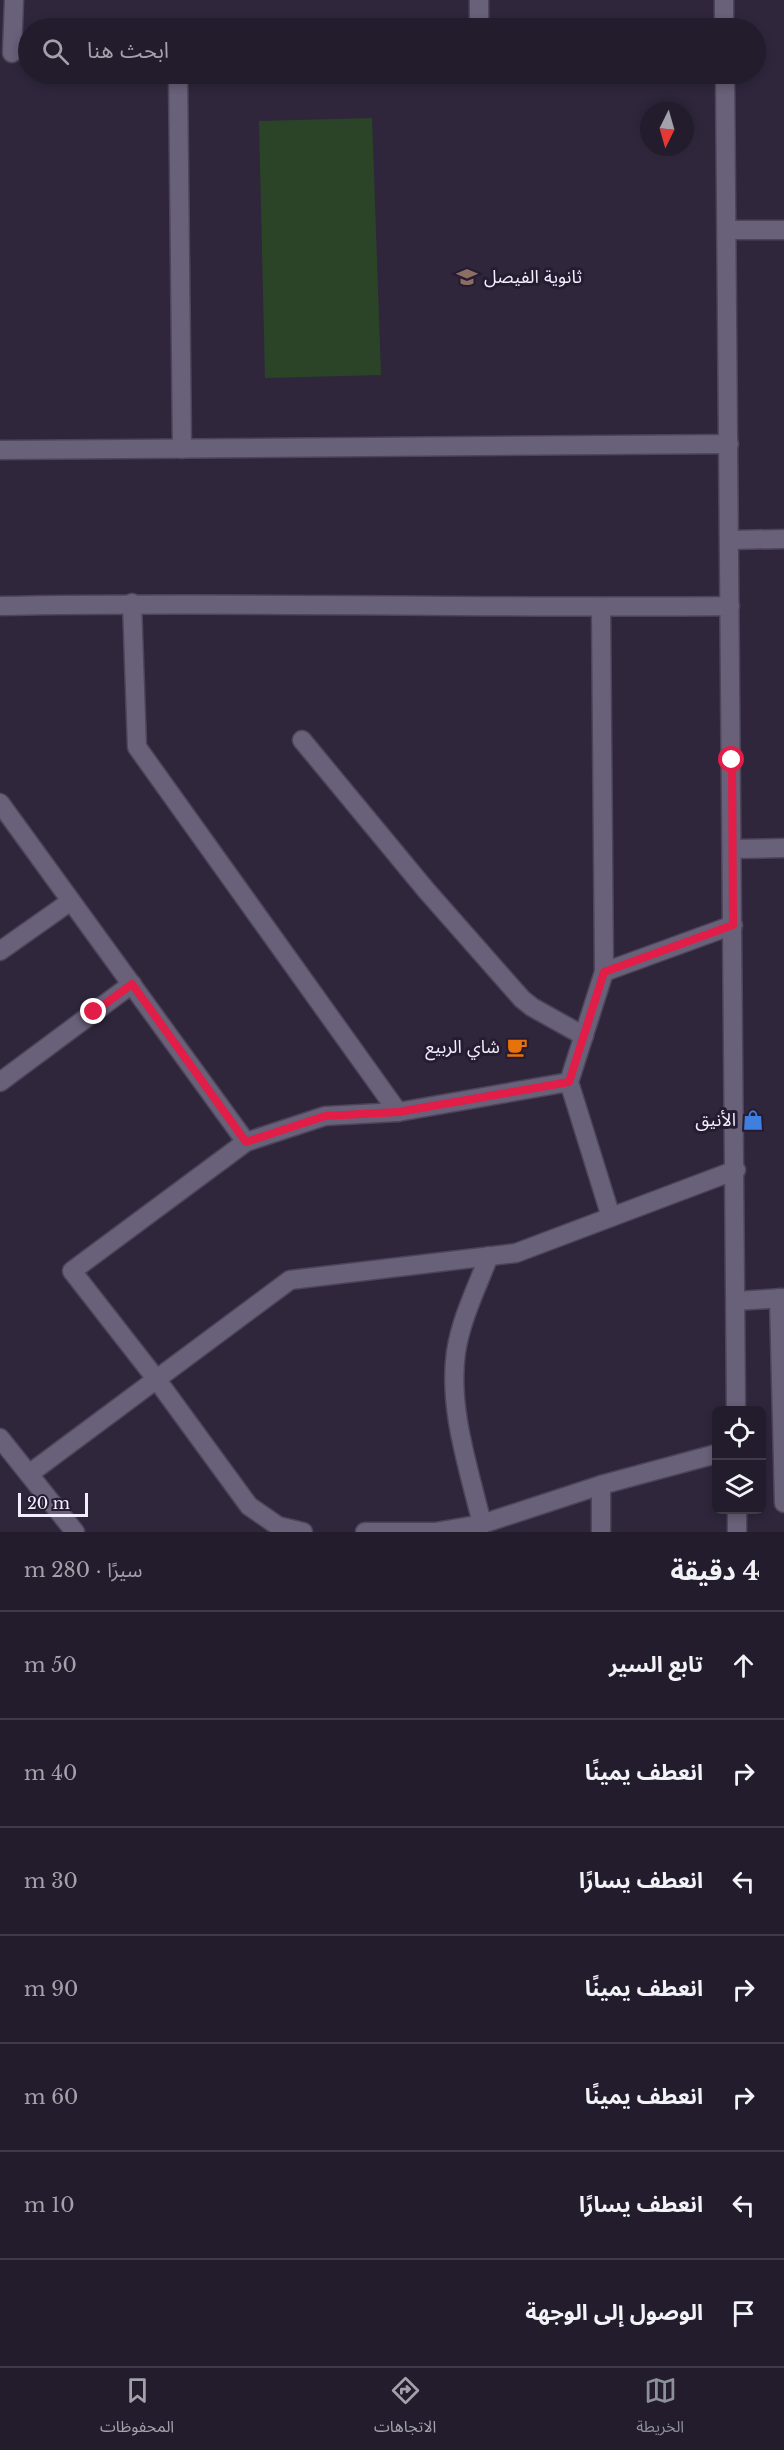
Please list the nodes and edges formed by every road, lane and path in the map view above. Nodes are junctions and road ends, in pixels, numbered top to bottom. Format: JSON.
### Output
{"nodes":[{"id":1,"x":14,"y":0,"type":"edge"},
{"id":2,"x":479,"y":0,"type":"edge"},
{"id":3,"x":724,"y":0,"type":"edge"},
{"id":4,"x":479,"y":18,"type":"edge"},
{"id":5,"x":724,"y":18,"type":"edge"},
{"id":6,"x":13,"y":53,"type":"edge"},
{"id":7,"x":178,"y":84,"type":"edge"},
{"id":8,"x":725,"y":84,"type":"edge"},
{"id":9,"x":728,"y":230,"type":"junction"},
{"id":10,"x":784,"y":230,"type":"edge"},
{"id":11,"x":729,"y":444,"type":"junction"},
{"id":12,"x":182,"y":449,"type":"junction"},
{"id":13,"x":0,"y":450,"type":"edge"},
{"id":14,"x":784,"y":539,"type":"edge"},
{"id":15,"x":730,"y":540,"type":"junction"},
{"id":16,"x":132,"y":603,"type":"junction"},
{"id":17,"x":0,"y":606,"type":"edge"},
{"id":18,"x":730,"y":606,"type":"junction"},
{"id":19,"x":601,"y":608,"type":"junction"},
{"id":20,"x":302,"y":740,"type":"dead end"},
{"id":21,"x":0,"y":802,"type":"edge"},
{"id":22,"x":784,"y":848,"type":"edge"},
{"id":23,"x":732,"y":849,"type":"junction"},
{"id":24,"x":71,"y":901,"type":"junction"},
{"id":25,"x":733,"y":925,"type":"junction"},
{"id":26,"x":0,"y":951,"type":"edge"},
{"id":27,"x":604,"y":972,"type":"junction"},
{"id":28,"x":132,"y":984,"type":"junction"},
{"id":29,"x":584,"y":1036,"type":"junction"},
{"id":30,"x":0,"y":1082,"type":"edge"},
{"id":31,"x":569,"y":1082,"type":"junction"},
{"id":32,"x":398,"y":1112,"type":"junction"},
{"id":33,"x":246,"y":1142,"type":"junction"},
{"id":34,"x":736,"y":1170,"type":"junction"},
{"id":35,"x":611,"y":1217,"type":"junction"},
{"id":36,"x":489,"y":1256,"type":"junction"},
{"id":37,"x":782,"y":1298,"type":"edge"},
{"id":38,"x":736,"y":1301,"type":"junction"},
{"id":39,"x":157,"y":1380,"type":"junction"},
{"id":40,"x":736,"y":1406,"type":"edge"},
{"id":41,"x":0,"y":1438,"type":"edge"},
{"id":42,"x":712,"y":1455,"type":"edge"},
{"id":43,"x":28,"y":1474,"type":"junction"},
{"id":44,"x":601,"y":1485,"type":"junction"},
{"id":45,"x":784,"y":1503,"type":"edge"},
{"id":46,"x":737,"y":1514,"type":"edge"},
{"id":47,"x":482,"y":1524,"type":"junction"},
{"id":48,"x":75,"y":1532,"type":"edge"},
{"id":49,"x":303,"y":1532,"type":"edge"},
{"id":50,"x":365,"y":1532,"type":"edge"},
{"id":51,"x":601,"y":1532,"type":"edge"},
{"id":52,"x":737,"y":1532,"type":"edge"}],
"edges":[{"from":1,"to":6,"type":"street"},
{"from":2,"to":4,"type":"street"},
{"from":3,"to":5,"type":"street"},
{"from":7,"to":12,"type":"street"},
{"from":8,"to":9,"type":"street"},
{"from":9,"to":10,"type":"street"},
{"from":9,"to":11,"type":"street"},
{"from":11,"to":12,"type":"street"},
{"from":11,"to":15,"type":"street"},
{"from":12,"to":13,"type":"street"},
{"from":14,"to":15,"type":"street"},
{"from":15,"to":18,"type":"street"},
{"from":16,"to":17,"type":"street"},
{"from":16,"to":19,"type":"street"},
{"from":16,"to":32,"type":"street"},
{"from":18,"to":19,"type":"street"},
{"from":18,"to":23,"type":"street"},
{"from":19,"to":27,"type":"street"},
{"from":20,"to":29,"type":"street"},
{"from":21,"to":24,"type":"street"},
{"from":22,"to":23,"type":"street"},
{"from":23,"to":25,"type":"street"},
{"from":24,"to":26,"type":"street"},
{"from":24,"to":28,"type":"street"},
{"from":25,"to":27,"type":"street"},
{"from":25,"to":34,"type":"street"},
{"from":27,"to":29,"type":"street"},
{"from":28,"to":30,"type":"street"},
{"from":28,"to":33,"type":"street"},
{"from":29,"to":31,"type":"street"},
{"from":31,"to":32,"type":"street"},
{"from":31,"to":35,"type":"street"},
{"from":32,"to":33,"type":"street"},
{"from":33,"to":39,"type":"street"},
{"from":34,"to":35,"type":"street"},
{"from":34,"to":38,"type":"street"},
{"from":35,"to":36,"type":"street"},
{"from":36,"to":39,"type":"street"},
{"from":36,"to":47,"type":"street"},
{"from":37,"to":38,"type":"street"},
{"from":37,"to":45,"type":"street"},
{"from":38,"to":40,"type":"street"},
{"from":39,"to":43,"type":"street"},
{"from":39,"to":49,"type":"street"},
{"from":41,"to":43,"type":"street"},
{"from":42,"to":44,"type":"street"},
{"from":43,"to":48,"type":"street"},
{"from":44,"to":47,"type":"street"},
{"from":44,"to":51,"type":"street"},
{"from":46,"to":52,"type":"street"},
{"from":47,"to":50,"type":"street"}]}
